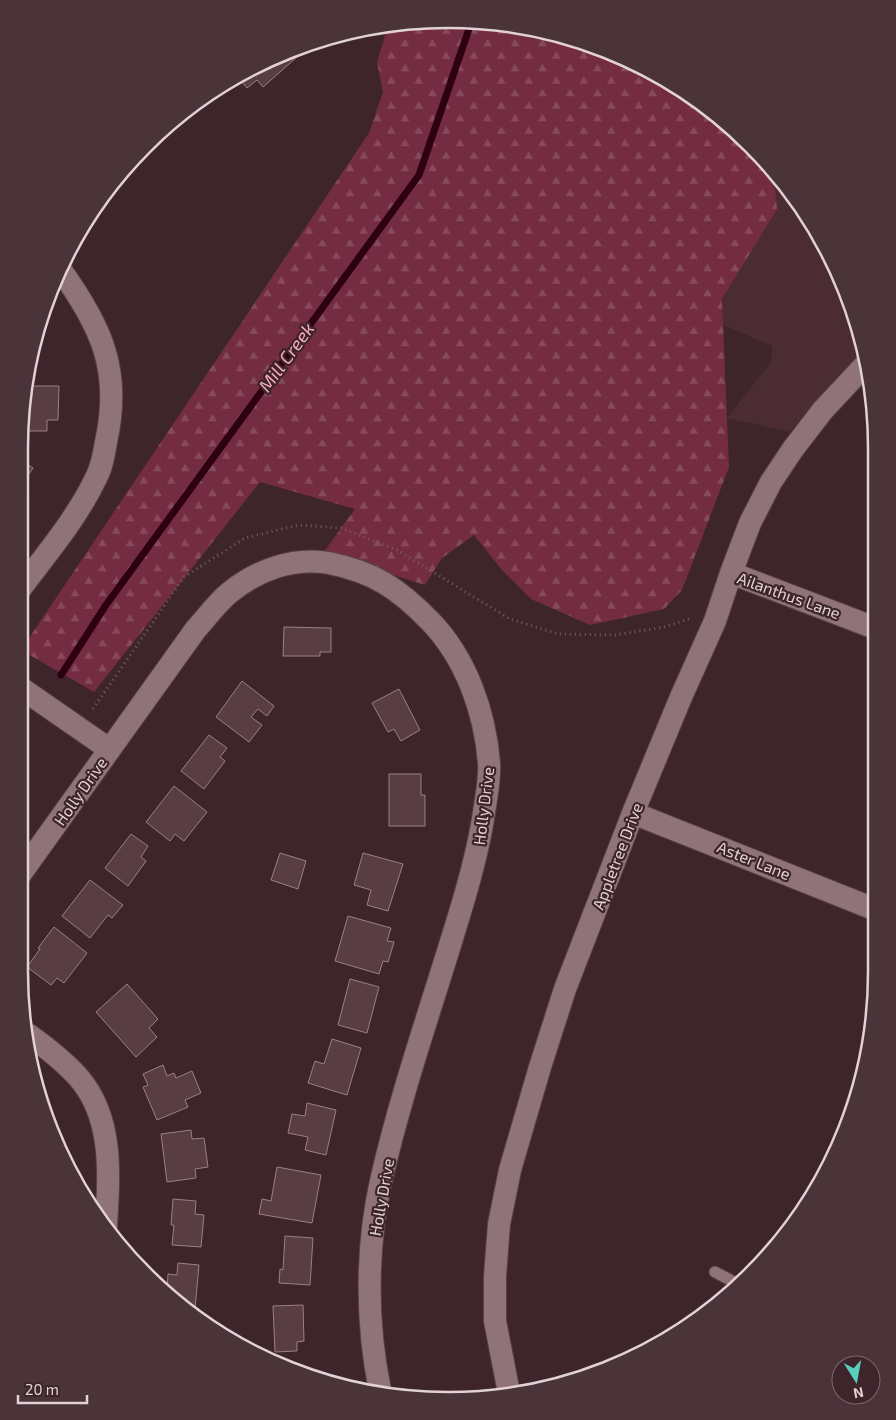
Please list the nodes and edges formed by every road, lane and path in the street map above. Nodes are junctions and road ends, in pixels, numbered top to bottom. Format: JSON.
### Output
{"nodes":[{"id":1,"x":65,"y":276,"type":"edge"},
{"id":2,"x":861,"y":370,"type":"edge"},
{"id":3,"x":730,"y":573,"type":"junction"},
{"id":4,"x":28,"y":579,"type":"edge"},
{"id":5,"x":868,"y":625,"type":"edge"},
{"id":6,"x":28,"y":693,"type":"edge"},
{"id":7,"x":109,"y":749,"type":"junction"},
{"id":8,"x":633,"y":813,"type":"junction"},
{"id":9,"x":28,"y":863,"type":"edge"},
{"id":10,"x":868,"y":907,"type":"edge"},
{"id":11,"x":33,"y":1038,"type":"edge"},
{"id":12,"x":106,"y":1217,"type":"edge"},
{"id":13,"x":715,"y":1272,"type":"dead end"},
{"id":14,"x":732,"y":1281,"type":"edge"},
{"id":15,"x":379,"y":1386,"type":"edge"},
{"id":16,"x":507,"y":1388,"type":"edge"}],
"edges":[{"from":1,"to":4,"type":"street"},
{"from":2,"to":3,"type":"street","name":"Appletree Drive"},
{"from":3,"to":5,"type":"street","name":"Ailanthus Lane"},
{"from":3,"to":8,"type":"street","name":"Appletree Drive"},
{"from":6,"to":7,"type":"street"},
{"from":7,"to":9,"type":"street","name":"Holly Drive"},
{"from":7,"to":15,"type":"street","name":"Holly Drive"},
{"from":8,"to":10,"type":"street","name":"Aster Lane"},
{"from":8,"to":16,"type":"street","name":"Appletree Drive"},
{"from":11,"to":12,"type":"street"},
{"from":13,"to":14,"type":"lane"}]}
